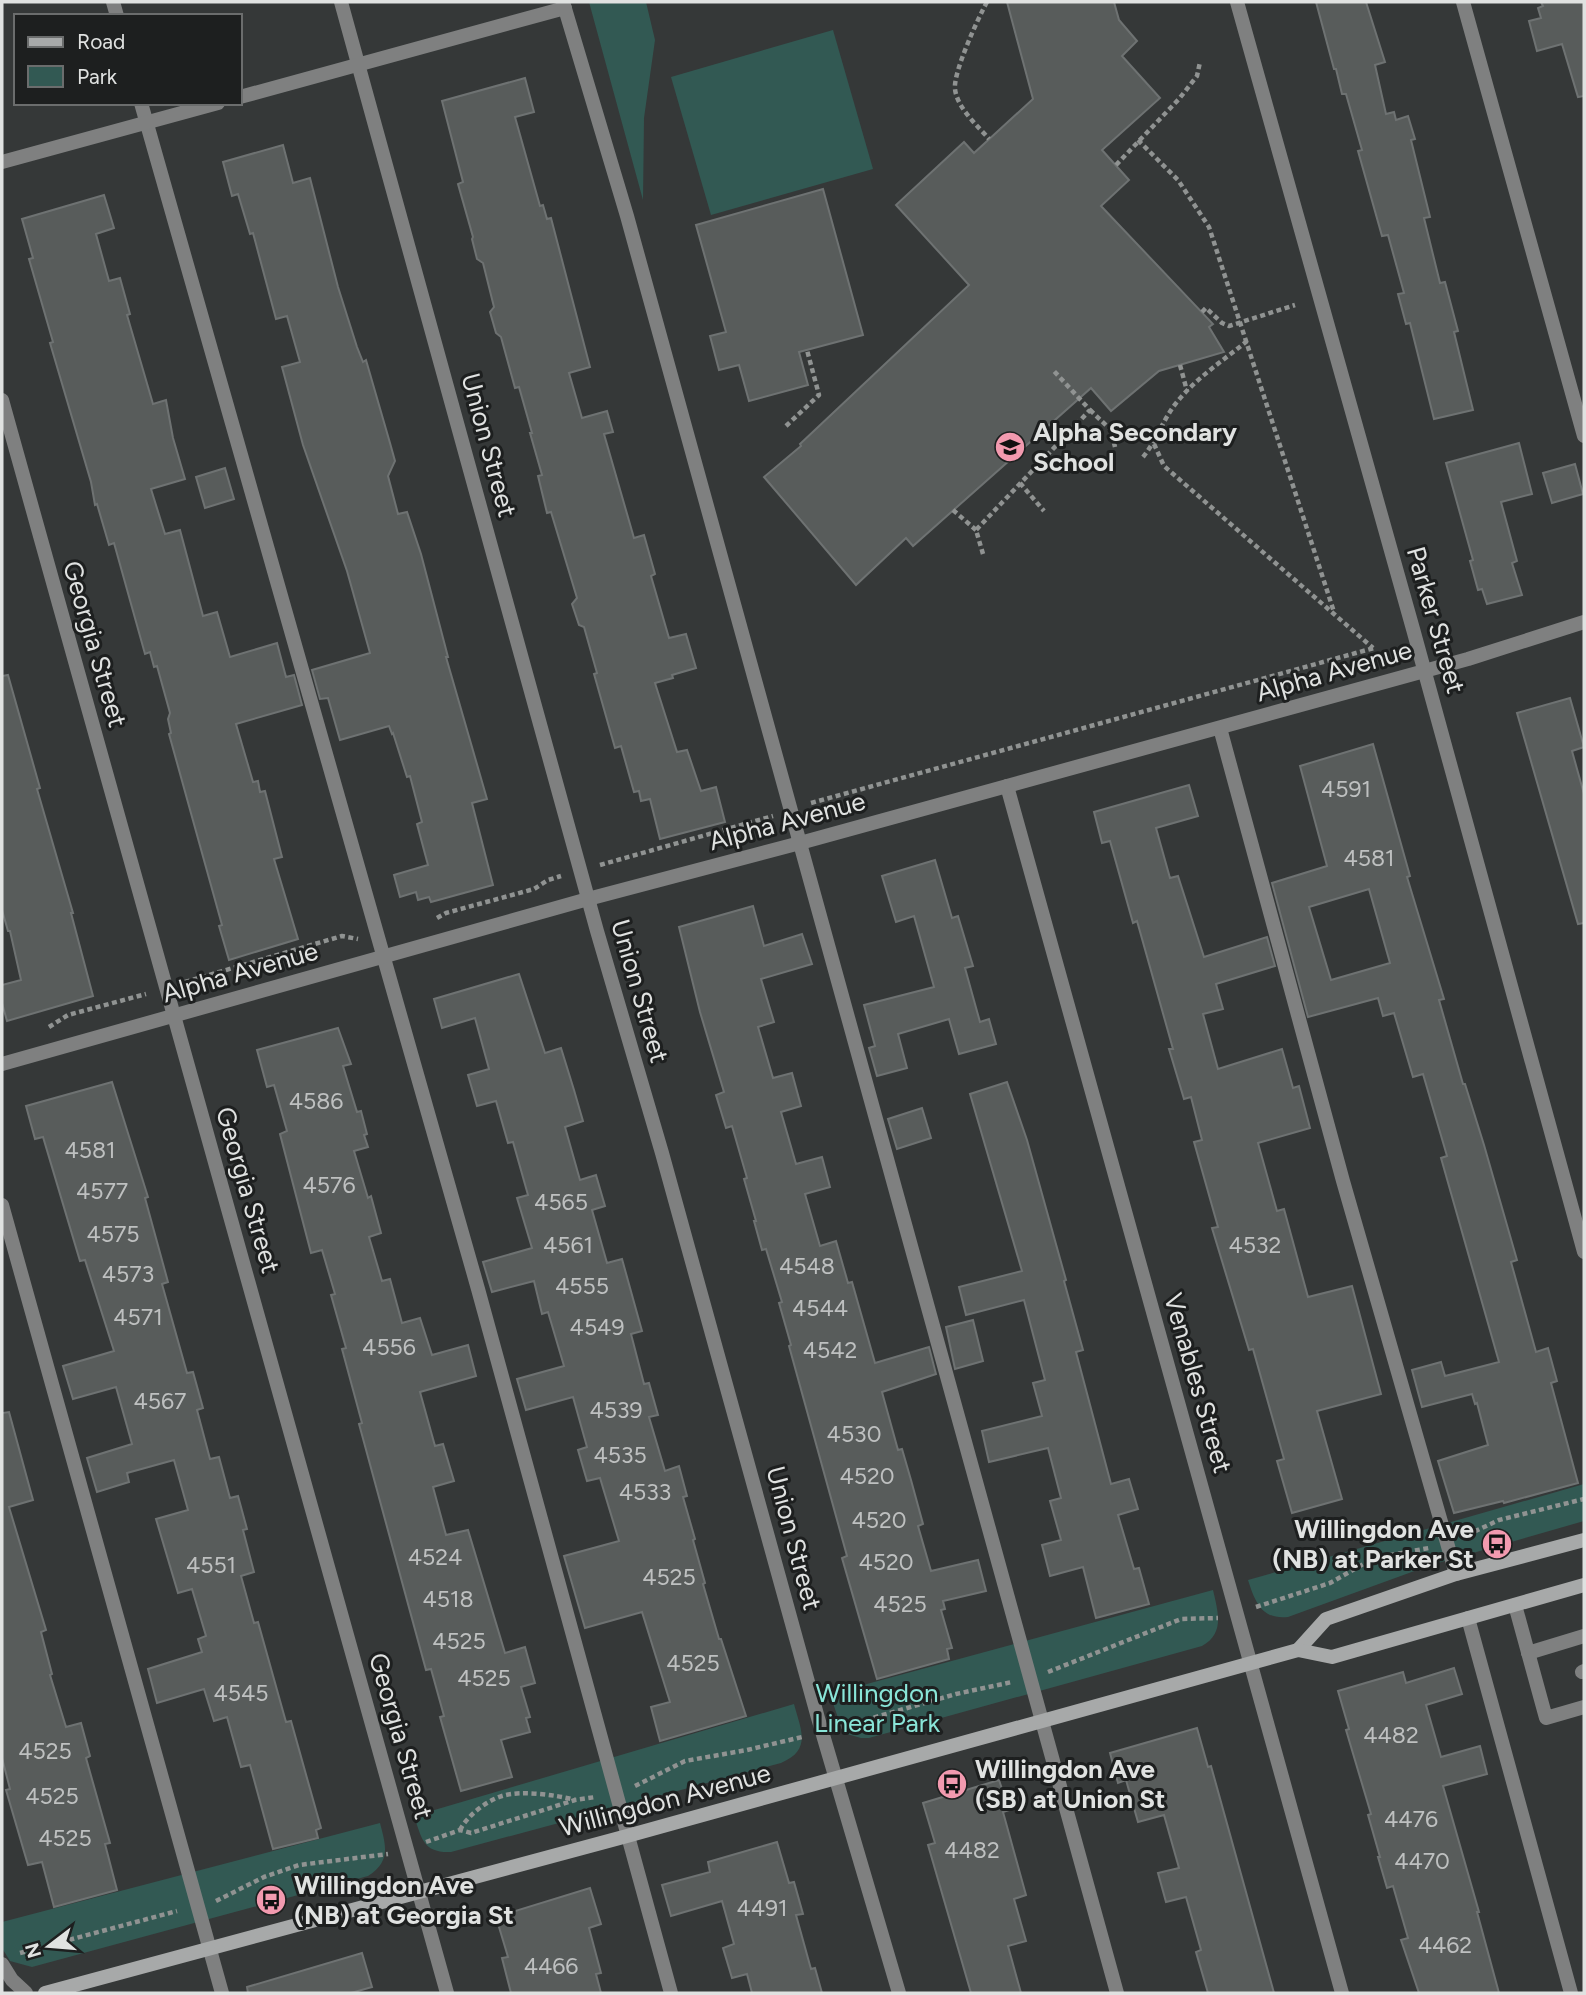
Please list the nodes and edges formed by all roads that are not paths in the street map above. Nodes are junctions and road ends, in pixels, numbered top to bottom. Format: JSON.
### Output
{"nodes":[{"id":1,"x":341,"y":2,"type":"edge"},
{"id":2,"x":1237,"y":2,"type":"edge"},
{"id":3,"x":1463,"y":2,"type":"edge"},
{"id":4,"x":564,"y":5,"type":"edge"},
{"id":5,"x":358,"y":64,"type":"junction"},
{"id":6,"x":242,"y":96,"type":"edge"},
{"id":7,"x":142,"y":105,"type":"edge"},
{"id":8,"x":211,"y":105,"type":"edge"},
{"id":9,"x":147,"y":123,"type":"junction"},
{"id":10,"x":2,"y":162,"type":"edge"},
{"id":11,"x":2,"y":400,"type":"edge"},
{"id":12,"x":1584,"y":436,"type":"edge"},
{"id":13,"x":1584,"y":622,"type":"edge"},
{"id":14,"x":1425,"y":671,"type":"junction"},
{"id":15,"x":1220,"y":728,"type":"junction"},
{"id":16,"x":1007,"y":786,"type":"junction"},
{"id":17,"x":800,"y":843,"type":"junction"},
{"id":18,"x":588,"y":899,"type":"junction"},
{"id":19,"x":384,"y":956,"type":"junction"},
{"id":20,"x":174,"y":1016,"type":"junction"},
{"id":21,"x":2,"y":1064,"type":"edge"},
{"id":22,"x":2,"y":1205,"type":"edge"},
{"id":23,"x":1584,"y":1252,"type":"edge"},
{"id":24,"x":1584,"y":1540,"type":"edge"},
{"id":25,"x":1456,"y":1574,"type":"junction"},
{"id":26,"x":1584,"y":1585,"type":"edge"},
{"id":27,"x":1515,"y":1605,"type":"junction"},
{"id":28,"x":1468,"y":1618,"type":"junction"},
{"id":29,"x":1584,"y":1636,"type":"edge"},
{"id":30,"x":1298,"y":1650,"type":"junction"},
{"id":31,"x":1528,"y":1653,"type":"junction"},
{"id":32,"x":1251,"y":1664,"type":"junction"},
{"id":33,"x":1584,"y":1707,"type":"edge"},
{"id":34,"x":1042,"y":1722,"type":"junction"},
{"id":35,"x":836,"y":1778,"type":"junction"},
{"id":36,"x":627,"y":1836,"type":"junction"},
{"id":37,"x":419,"y":1891,"type":"junction"},
{"id":38,"x":209,"y":1949,"type":"junction"},
{"id":39,"x":2,"y":1964,"type":"edge"},
{"id":40,"x":26,"y":1993,"type":"edge"},
{"id":41,"x":45,"y":1993,"type":"edge"},
{"id":42,"x":222,"y":1993,"type":"edge"},
{"id":43,"x":447,"y":1993,"type":"edge"},
{"id":44,"x":671,"y":1993,"type":"edge"},
{"id":45,"x":899,"y":1993,"type":"edge"},
{"id":46,"x":1117,"y":1993,"type":"edge"},
{"id":47,"x":1342,"y":1993,"type":"edge"},
{"id":48,"x":1571,"y":1993,"type":"edge"}],
"edges":[{"from":1,"to":5,"type":"street","name":"Union Street"},
{"from":2,"to":14,"type":"street","name":"Parker Street"},
{"from":3,"to":12,"type":"street"},
{"from":4,"to":5,"type":"street"},
{"from":4,"to":17,"type":"street"},
{"from":5,"to":6,"type":"street"},
{"from":5,"to":18,"type":"street","name":"Union Street"},
{"from":7,"to":9,"type":"street"},
{"from":8,"to":9,"type":"street"},
{"from":9,"to":10,"type":"street"},
{"from":9,"to":19,"type":"street"},
{"from":11,"to":20,"type":"street","name":"Georgia Street"},
{"from":13,"to":14,"type":"street","name":"Alpha Avenue"},
{"from":14,"to":15,"type":"street","name":"Alpha Avenue"},
{"from":14,"to":23,"type":"street","name":"Parker Street"},
{"from":15,"to":16,"type":"street","name":"Alpha Avenue"},
{"from":15,"to":25,"type":"street"},
{"from":16,"to":17,"type":"street","name":"Alpha Avenue"},
{"from":16,"to":32,"type":"street","name":"Venables Street"},
{"from":17,"to":18,"type":"street","name":"Alpha Avenue"},
{"from":17,"to":34,"type":"street"},
{"from":18,"to":19,"type":"street","name":"Alpha Avenue"},
{"from":18,"to":35,"type":"street","name":"Union Street"},
{"from":19,"to":20,"type":"street","name":"Alpha Avenue"},
{"from":19,"to":36,"type":"street"},
{"from":20,"to":21,"type":"street","name":"Alpha Avenue"},
{"from":20,"to":37,"type":"street","name":"Georgia Street"},
{"from":22,"to":38,"type":"street"},
{"from":24,"to":25,"type":"main road"},
{"from":25,"to":30,"type":"main road"},
{"from":26,"to":27,"type":"main road","name":"Willingdon Avenue"},
{"from":27,"to":28,"type":"main road","name":"Willingdon Avenue"},
{"from":27,"to":31,"type":"street"},
{"from":28,"to":30,"type":"main road","name":"Willingdon Avenue"},
{"from":28,"to":48,"type":"street"},
{"from":29,"to":31,"type":"street"},
{"from":30,"to":32,"type":"main road","name":"Willingdon Avenue"},
{"from":31,"to":33,"type":"street"},
{"from":32,"to":34,"type":"main road","name":"Willingdon Avenue"},
{"from":32,"to":47,"type":"street","name":"Venables Street"},
{"from":34,"to":35,"type":"main road","name":"Willingdon Avenue"},
{"from":34,"to":46,"type":"street"},
{"from":35,"to":36,"type":"main road","name":"Willingdon Avenue"},
{"from":35,"to":45,"type":"street","name":"Union Street"},
{"from":36,"to":37,"type":"main road","name":"Willingdon Avenue"},
{"from":36,"to":44,"type":"street"},
{"from":37,"to":38,"type":"main road","name":"Willingdon Avenue"},
{"from":37,"to":43,"type":"street","name":"Georgia Street"},
{"from":38,"to":41,"type":"main road","name":"Willingdon Avenue"},
{"from":38,"to":42,"type":"street"},
{"from":39,"to":40,"type":"street"}]}
